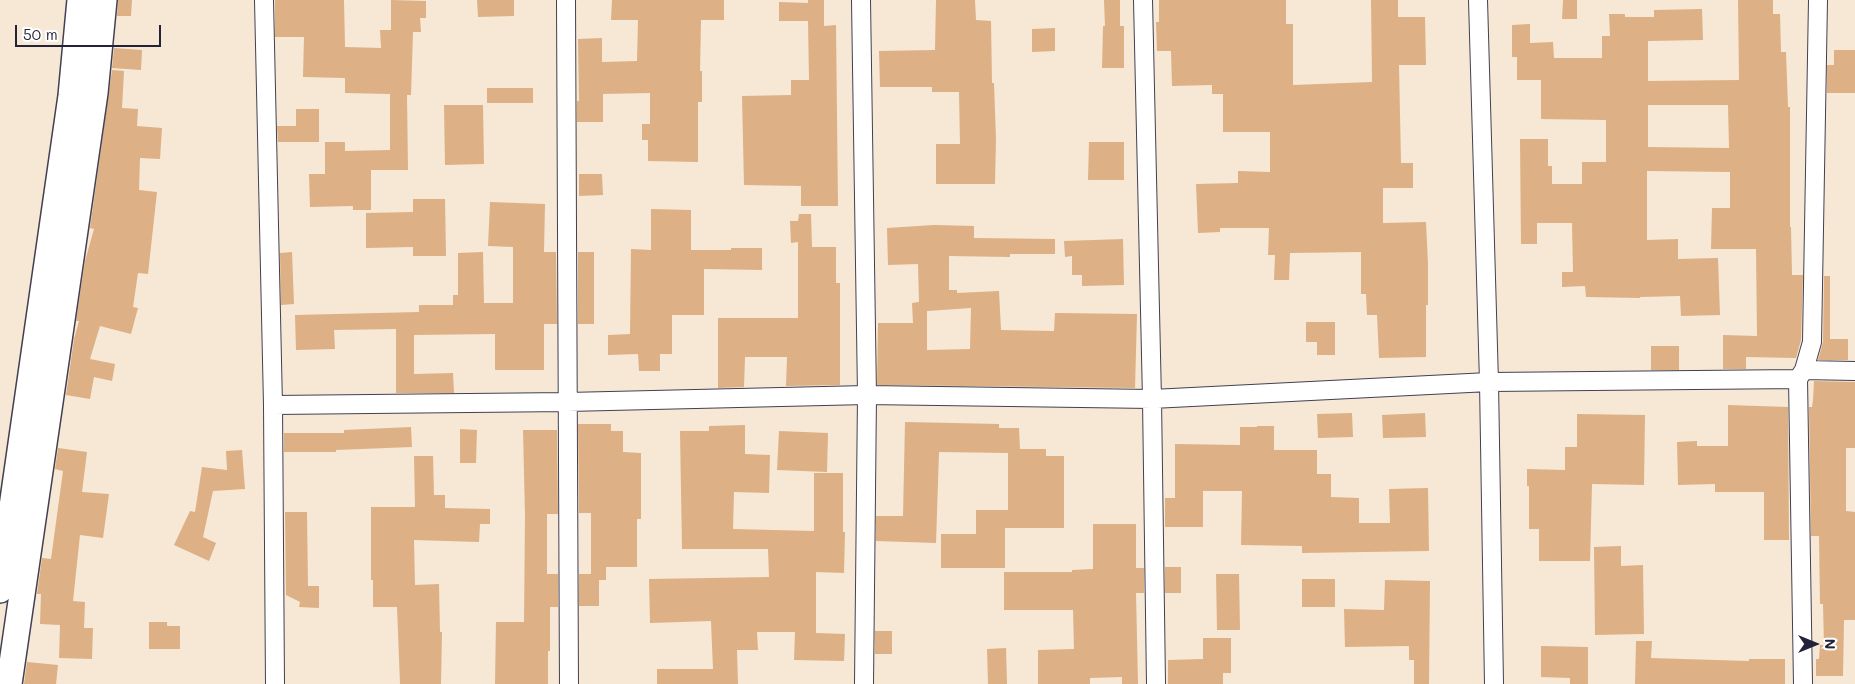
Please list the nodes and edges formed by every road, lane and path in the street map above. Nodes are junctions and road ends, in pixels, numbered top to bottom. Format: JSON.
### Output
{"nodes":[{"id":1,"x":80,"y":0,"type":"edge"},
{"id":2,"x":104,"y":0,"type":"edge"},
{"id":3,"x":264,"y":0,"type":"edge"},
{"id":4,"x":566,"y":0,"type":"edge"},
{"id":5,"x":861,"y":0,"type":"edge"},
{"id":6,"x":1143,"y":0,"type":"edge"},
{"id":7,"x":1478,"y":0,"type":"edge"},
{"id":8,"x":1818,"y":0,"type":"edge"},
{"id":9,"x":1855,"y":371,"type":"edge"},
{"id":10,"x":1801,"y":374,"type":"junction"},
{"id":11,"x":1489,"y":382,"type":"junction"},
{"id":12,"x":868,"y":395,"type":"junction"},
{"id":13,"x":1152,"y":399,"type":"junction"},
{"id":14,"x":567,"y":402,"type":"junction"},
{"id":15,"x":273,"y":405,"type":"junction"},
{"id":16,"x":7,"y":580,"type":"edge"},
{"id":17,"x":9,"y":684,"type":"edge"},
{"id":18,"x":275,"y":684,"type":"edge"},
{"id":19,"x":570,"y":684,"type":"edge"},
{"id":20,"x":864,"y":684,"type":"edge"},
{"id":21,"x":1156,"y":684,"type":"edge"},
{"id":22,"x":1494,"y":684,"type":"edge"},
{"id":23,"x":1803,"y":684,"type":"edge"}],
"edges":[{"from":1,"to":16,"type":"street"},
{"from":2,"to":16,"type":"street"},
{"from":3,"to":15,"type":"street"},
{"from":4,"to":14,"type":"street"},
{"from":5,"to":12,"type":"street"},
{"from":6,"to":13,"type":"street"},
{"from":7,"to":11,"type":"street"},
{"from":8,"to":10,"type":"street"},
{"from":9,"to":10,"type":"street"},
{"from":10,"to":11,"type":"street"},
{"from":10,"to":23,"type":"street"},
{"from":11,"to":13,"type":"street"},
{"from":11,"to":22,"type":"street"},
{"from":12,"to":13,"type":"street"},
{"from":12,"to":14,"type":"street"},
{"from":12,"to":20,"type":"street"},
{"from":13,"to":21,"type":"street"},
{"from":14,"to":15,"type":"street"},
{"from":14,"to":19,"type":"street"},
{"from":15,"to":18,"type":"street"},
{"from":16,"to":17,"type":"street"}]}
